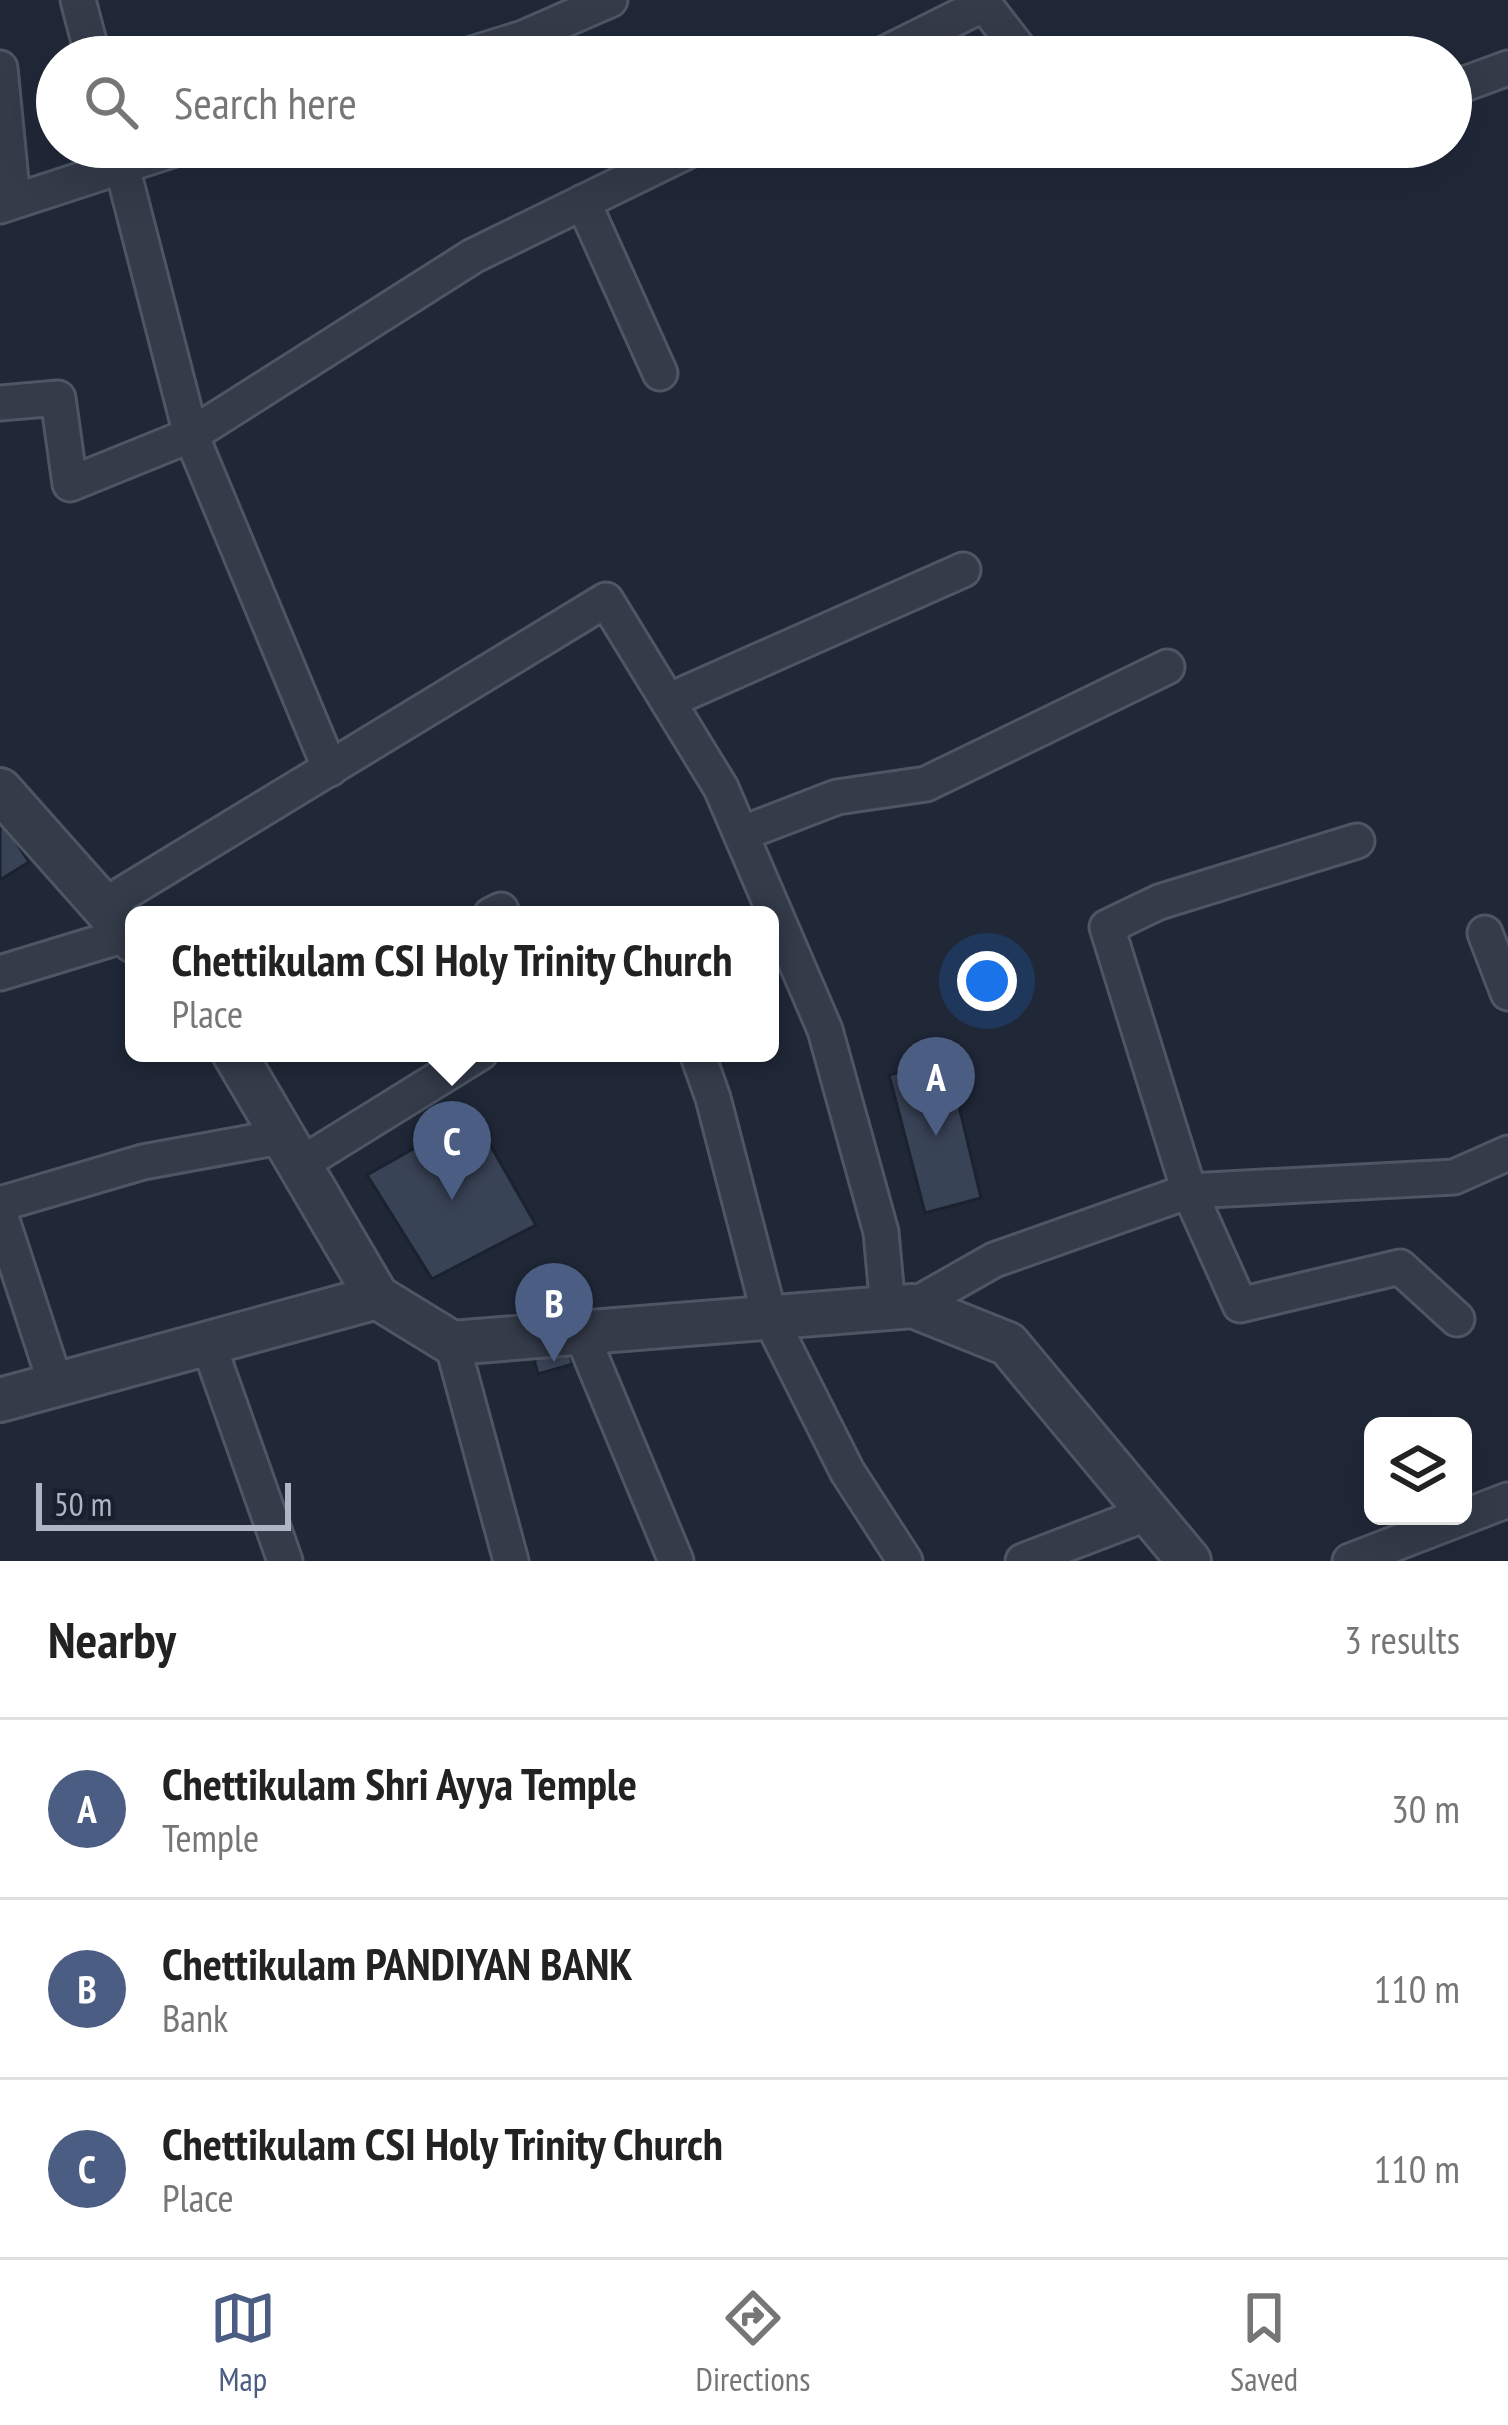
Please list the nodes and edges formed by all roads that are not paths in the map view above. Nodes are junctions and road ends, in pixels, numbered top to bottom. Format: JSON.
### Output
{"nodes":[{"id":1,"x":78,"y":0,"type":"edge"},
{"id":2,"x":610,"y":0,"type":"edge"},
{"id":3,"x":982,"y":2,"type":"edge"},
{"id":4,"x":87,"y":36,"type":"edge"},
{"id":5,"x":528,"y":36,"type":"edge"},
{"id":6,"x":918,"y":36,"type":"edge"},
{"id":7,"x":1009,"y":36,"type":"edge"},
{"id":8,"x":1508,"y":68,"type":"edge"},
{"id":9,"x":1,"y":74,"type":"edge"},
{"id":10,"x":1472,"y":81,"type":"edge"},
{"id":11,"x":92,"y":168,"type":"edge"},
{"id":12,"x":123,"y":168,"type":"edge"},
{"id":13,"x":653,"y":168,"type":"edge"},
{"id":14,"x":583,"y":202,"type":"junction"},
{"id":15,"x":7,"y":204,"type":"edge"},
{"id":16,"x":660,"y":373,"type":"dead end"},
{"id":17,"x":0,"y":403,"type":"edge"},
{"id":18,"x":191,"y":434,"type":"junction"},
{"id":19,"x":963,"y":570,"type":"dead end"},
{"id":20,"x":1167,"y":667,"type":"dead end"},
{"id":21,"x":668,"y":701,"type":"junction"},
{"id":22,"x":330,"y":769,"type":"junction"},
{"id":23,"x":0,"y":790,"type":"edge"},
{"id":24,"x":741,"y":834,"type":"junction"},
{"id":25,"x":1357,"y":841,"type":"dead end"},
{"id":26,"x":150,"y":906,"type":"edge"},
{"id":27,"x":772,"y":906,"type":"edge"},
{"id":28,"x":779,"y":923,"type":"edge"},
{"id":29,"x":122,"y":927,"type":"edge"},
{"id":30,"x":1485,"y":933,"type":"dead end"},
{"id":31,"x":0,"y":974,"type":"edge"},
{"id":32,"x":1508,"y":993,"type":"edge"},
{"id":33,"x":239,"y":1062,"type":"edge"},
{"id":34,"x":463,"y":1062,"type":"edge"},
{"id":35,"x":700,"y":1062,"type":"edge"},
{"id":36,"x":293,"y":1150,"type":"junction"},
{"id":37,"x":1508,"y":1153,"type":"edge"},
{"id":38,"x":1189,"y":1191,"type":"junction"},
{"id":39,"x":0,"y":1204,"type":"edge"},
{"id":40,"x":0,"y":1214,"type":"edge"},
{"id":41,"x":377,"y":1297,"type":"junction"},
{"id":42,"x":900,"y":1307,"type":"junction"},
{"id":43,"x":770,"y":1318,"type":"junction"},
{"id":44,"x":1456,"y":1319,"type":"dead end"},
{"id":45,"x":580,"y":1333,"type":"junction"},
{"id":46,"x":208,"y":1343,"type":"junction"},
{"id":47,"x":452,"y":1343,"type":"junction"},
{"id":48,"x":56,"y":1385,"type":"junction"},
{"id":49,"x":0,"y":1400,"type":"edge"},
{"id":50,"x":1508,"y":1499,"type":"edge"},
{"id":51,"x":1148,"y":1513,"type":"junction"},
{"id":52,"x":285,"y":1561,"type":"edge"},
{"id":53,"x":511,"y":1561,"type":"edge"},
{"id":54,"x":676,"y":1561,"type":"edge"},
{"id":55,"x":904,"y":1561,"type":"edge"},
{"id":56,"x":1023,"y":1561,"type":"edge"},
{"id":57,"x":1189,"y":1561,"type":"edge"},
{"id":58,"x":1350,"y":1561,"type":"edge"}],
"edges":[{"from":1,"to":4,"type":"street"},
{"from":2,"to":5,"type":"street"},
{"from":3,"to":6,"type":"street"},
{"from":3,"to":7,"type":"street"},
{"from":8,"to":10,"type":"street"},
{"from":9,"to":15,"type":"street"},
{"from":11,"to":15,"type":"street"},
{"from":12,"to":18,"type":"street"},
{"from":13,"to":14,"type":"street"},
{"from":14,"to":16,"type":"street"},
{"from":14,"to":18,"type":"street"},
{"from":17,"to":18,"type":"street"},
{"from":18,"to":22,"type":"street"},
{"from":19,"to":21,"type":"street"},
{"from":20,"to":24,"type":"street"},
{"from":21,"to":22,"type":"street"},
{"from":21,"to":24,"type":"street"},
{"from":22,"to":26,"type":"street"},
{"from":23,"to":29,"type":"street"},
{"from":24,"to":27,"type":"street"},
{"from":25,"to":38,"type":"street"},
{"from":28,"to":42,"type":"street"},
{"from":29,"to":31,"type":"street"},
{"from":30,"to":32,"type":"street"},
{"from":33,"to":36,"type":"street"},
{"from":34,"to":36,"type":"street"},
{"from":35,"to":43,"type":"street"},
{"from":36,"to":39,"type":"street"},
{"from":36,"to":41,"type":"street"},
{"from":37,"to":38,"type":"street"},
{"from":38,"to":42,"type":"street"},
{"from":38,"to":44,"type":"street"},
{"from":40,"to":48,"type":"street"},
{"from":41,"to":46,"type":"street"},
{"from":41,"to":47,"type":"street"},
{"from":42,"to":43,"type":"street"},
{"from":42,"to":51,"type":"street"},
{"from":43,"to":45,"type":"street"},
{"from":43,"to":55,"type":"street"},
{"from":45,"to":47,"type":"street"},
{"from":45,"to":54,"type":"street"},
{"from":46,"to":48,"type":"street"},
{"from":46,"to":52,"type":"street"},
{"from":47,"to":53,"type":"street"},
{"from":48,"to":49,"type":"street"},
{"from":50,"to":58,"type":"street"},
{"from":51,"to":56,"type":"street"},
{"from":51,"to":57,"type":"street"}]}
